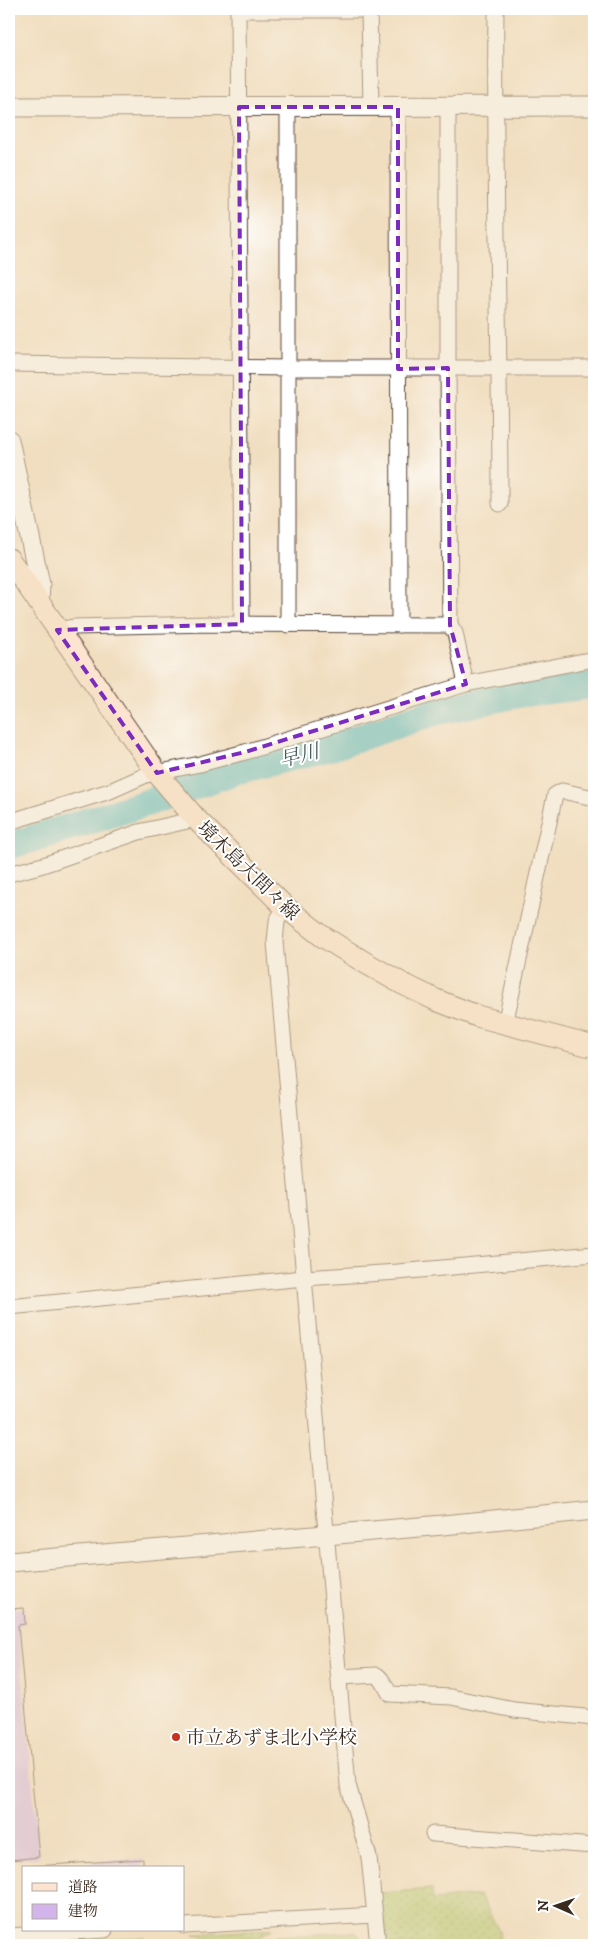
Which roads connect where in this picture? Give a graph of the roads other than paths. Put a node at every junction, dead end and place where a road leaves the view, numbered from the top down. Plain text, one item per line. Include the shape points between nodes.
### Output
1 (238, 9) edge
2 (496, 9) edge
3 (594, 106) edge
4 (9, 107) edge
5 (239, 107) junction
6 (288, 107) junction
7 (371, 107) junction
8 (398, 107) junction
9 (448, 107) junction
10 (495, 107) junction
11 (9, 364) edge
12 (240, 367) junction
13 (288, 368) junction
14 (448, 368) junction
15 (500, 368) junction
16 (594, 368) edge
17 (398, 369) junction
18 (9, 440) edge
19 (500, 504) dead end
20 (9, 558) edge
21 (39, 604) junction
22 (242, 624) junction
23 (288, 625) junction
24 (399, 625) junction
25 (450, 625) junction
26 (57, 630) junction
27 (594, 659) edge
28 (466, 684) junction
29 (160, 776) junction
30 (594, 798) edge
31 (194, 816) junction
32 (9, 822) edge
33 (9, 874) edge
34 (285, 907) junction
35 (505, 1024) junction
36 (594, 1047) edge
37 (594, 1254) edge
38 (304, 1278) junction
39 (9, 1307) edge
40 (594, 1510) edge
41 (327, 1534) junction
42 (9, 1562) edge
43 (340, 1677) junction
44 (594, 1718) edge
45 (433, 1834) dead end
46 (594, 1846) edge
47 (375, 1915) junction
48 (185, 1926) edge
49 (73, 1932) edge
50 (9, 1936) edge
51 (378, 1945) edge

1 - 5 street
1 - 7 street via 369,10
2 - 10 street
3 - 10 street
4 - 5 street
5 - 6 street
5 - 12 street
6 - 7 street
6 - 13 street
7 - 8 street
8 - 9 street
8 - 17 street
9 - 10 street
9 - 14 street
10 - 15 street
11 - 12 street
12 - 13 street
12 - 22 street
13 - 17 street
13 - 23 street
14 - 15 street
14 - 17 street
14 - 25 street
15 - 16 street
15 - 19 street
17 - 24 street
18 - 21 street via 40,584
20 - 21 main road, 境木島大間々線
21 - 26 main road, 境木島大間々線
22 - 23 street
22 - 26 street
23 - 24 street
24 - 25 street
25 - 28 street
26 - 29 main road, 境木島大間々線
27 - 28 street
28 - 29 street
29 - 31 main road, 境木島大間々線
29 - 32 street via 146,775 110,791
30 - 35 street via 562,791 555,794
31 - 33 street
31 - 34 main road, 境木島大間々線
34 - 35 main road, 境木島大間々線 via 322,936 402,983 444,1003
34 - 38 street via 277,921 275,942
35 - 36 main road, 境木島大間々線
37 - 38 street
38 - 39 street
38 - 41 street
40 - 41 street
41 - 42 street
41 - 43 street
43 - 44 street via 377,1675 390,1694 451,1697 514,1710
43 - 47 street via 348,1785 369,1857
45 - 46 street
47 - 48 street
47 - 51 street
49 - 50 street

